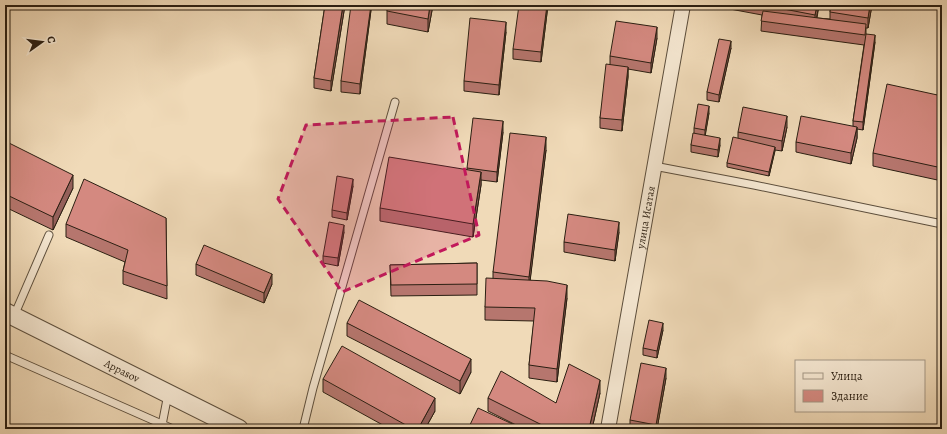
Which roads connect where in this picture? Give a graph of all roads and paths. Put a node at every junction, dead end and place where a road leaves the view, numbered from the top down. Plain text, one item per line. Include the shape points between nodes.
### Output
1 (683, 5) edge
2 (395, 102) dead end
3 (654, 166) junction
4 (942, 224) edge
5 (49, 235) dead end
6 (10, 314) edge
7 (5, 355) edge
8 (168, 394) junction
9 (162, 424) junction
10 (173, 429) edge
11 (239, 429) edge
12 (303, 429) edge
13 (608, 429) edge

1 - 3 street, улица Исатая
2 - 12 lane
3 - 4 lane
3 - 13 street, улица Исатая
5 - 6 lane
6 - 8 street, Appasov
7 - 9 lane
8 - 9 lane
8 - 11 street, Appasov
9 - 10 lane

